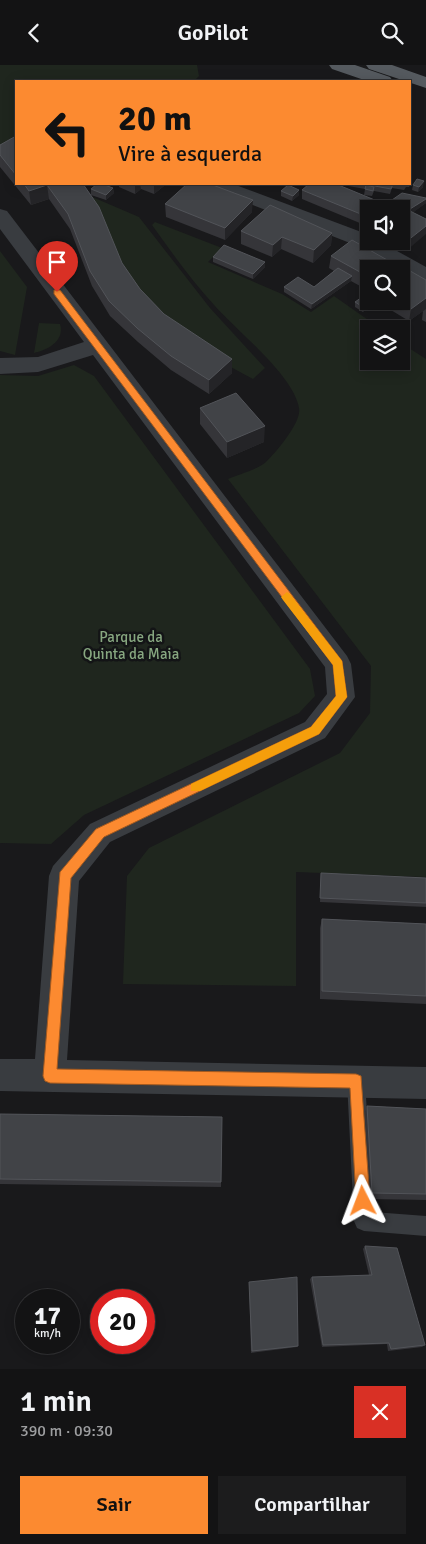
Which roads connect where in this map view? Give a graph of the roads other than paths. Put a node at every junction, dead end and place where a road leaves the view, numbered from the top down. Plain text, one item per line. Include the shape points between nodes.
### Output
1 (338, 65) edge
2 (375, 65) edge
3 (381, 80) edge
4 (426, 83) edge
5 (411, 91) edge
6 (426, 97) edge
7 (219, 185) edge
8 (0, 215) edge
9 (426, 276) edge
10 (98, 345) junction
11 (0, 367) edge
12 (0, 1075) edge
13 (50, 1076) junction
14 (356, 1081) junction
15 (426, 1083) edge
16 (426, 1226) edge

1 - 3 main road
2 - 4 main road
5 - 6 main road
7 - 9 street via 357,238
8 - 10 street
10 - 11 street via 51,363
10 - 13 street via 338,664 341,697 315,730 100,833 64,876
12 - 13 street
13 - 14 street
14 - 15 street
14 - 16 lane via 364,1221

